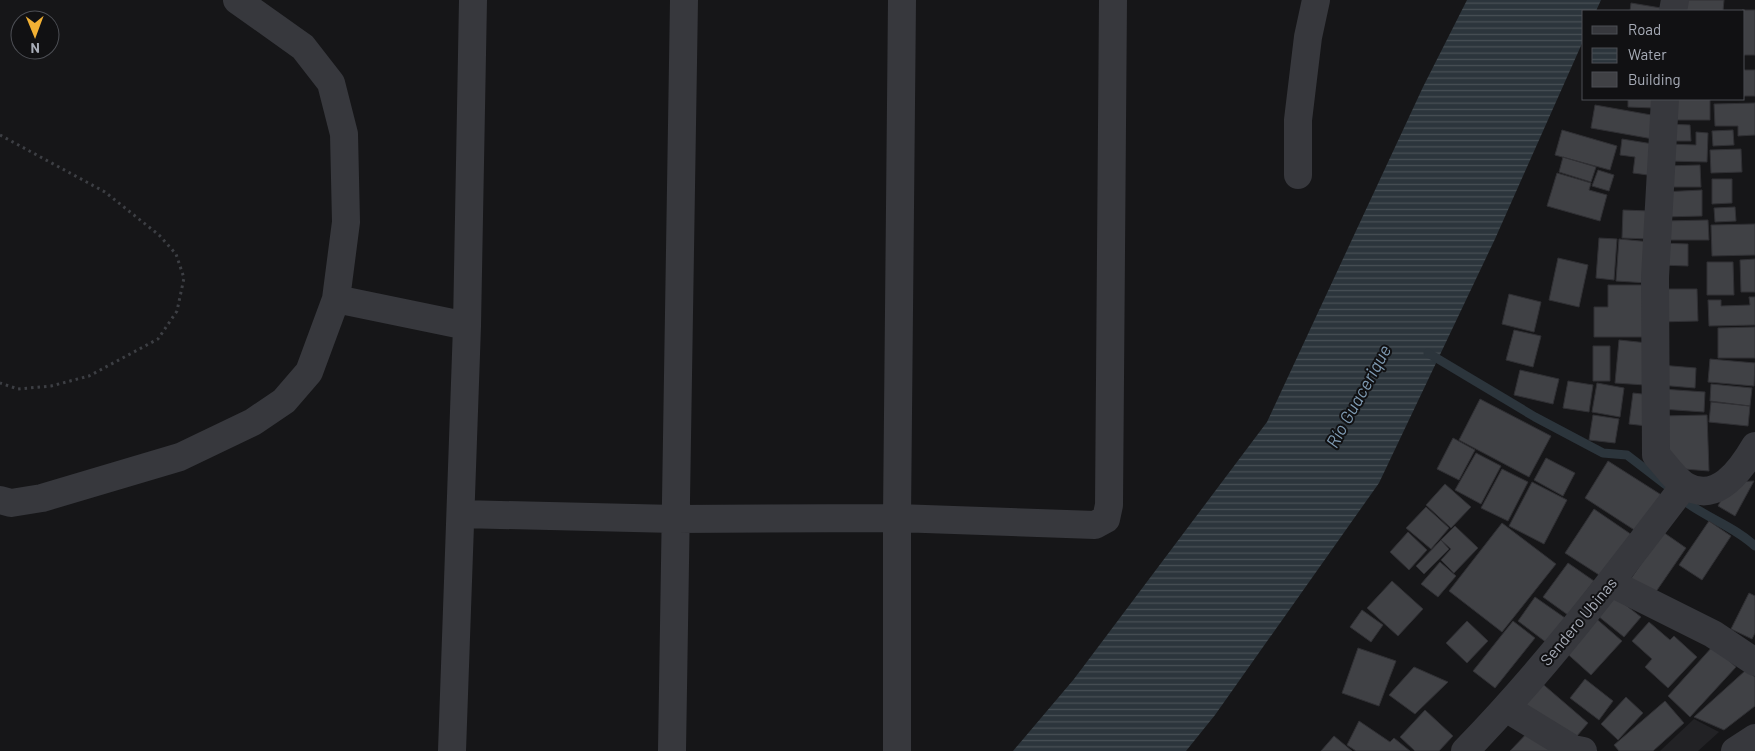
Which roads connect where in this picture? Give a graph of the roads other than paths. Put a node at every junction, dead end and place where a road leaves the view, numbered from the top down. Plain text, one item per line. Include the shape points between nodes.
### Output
1 (237, 0) edge
2 (472, 0) edge
3 (684, 0) edge
4 (902, 0) edge
5 (1113, 0) edge
6 (1316, 0) edge
7 (1666, 100) edge
8 (1298, 175) dead end
9 (336, 300) junction
10 (467, 326) junction
11 (1755, 446) edge
12 (1684, 486) junction
13 (0, 500) edge
14 (461, 514) junction
15 (897, 518) junction
16 (675, 519) junction
17 (1611, 583) junction
18 (1755, 662) edge
19 (1506, 708) junction
20 (1755, 738) edge
21 (452, 751) edge
22 (672, 751) edge
23 (897, 751) edge
24 (1465, 751) edge
25 (1582, 751) edge
26 (1735, 751) edge

1 - 9 street via 303,47 331,84 344,134 346,222
2 - 10 street
3 - 16 street
4 - 15 street
5 - 15 street via 1106,519 1095,525
6 - 8 street via 1298,120
7 - 12 street via 1655,277 1656,455
9 - 10 street
9 - 13 street via 309,372 284,401 253,422 180,457 42,498 11,503
10 - 14 street
11 - 12 street via 1743,467 1725,484 1711,491
12 - 17 street, Sendero Ubinas
14 - 16 street
14 - 21 street
15 - 16 street
15 - 23 street
16 - 22 street
17 - 18 street via 1713,634
17 - 19 street, Sendero Ubinas
19 - 24 street, Sendero Ubinas
19 - 25 street via 1573,749
20 - 26 street

